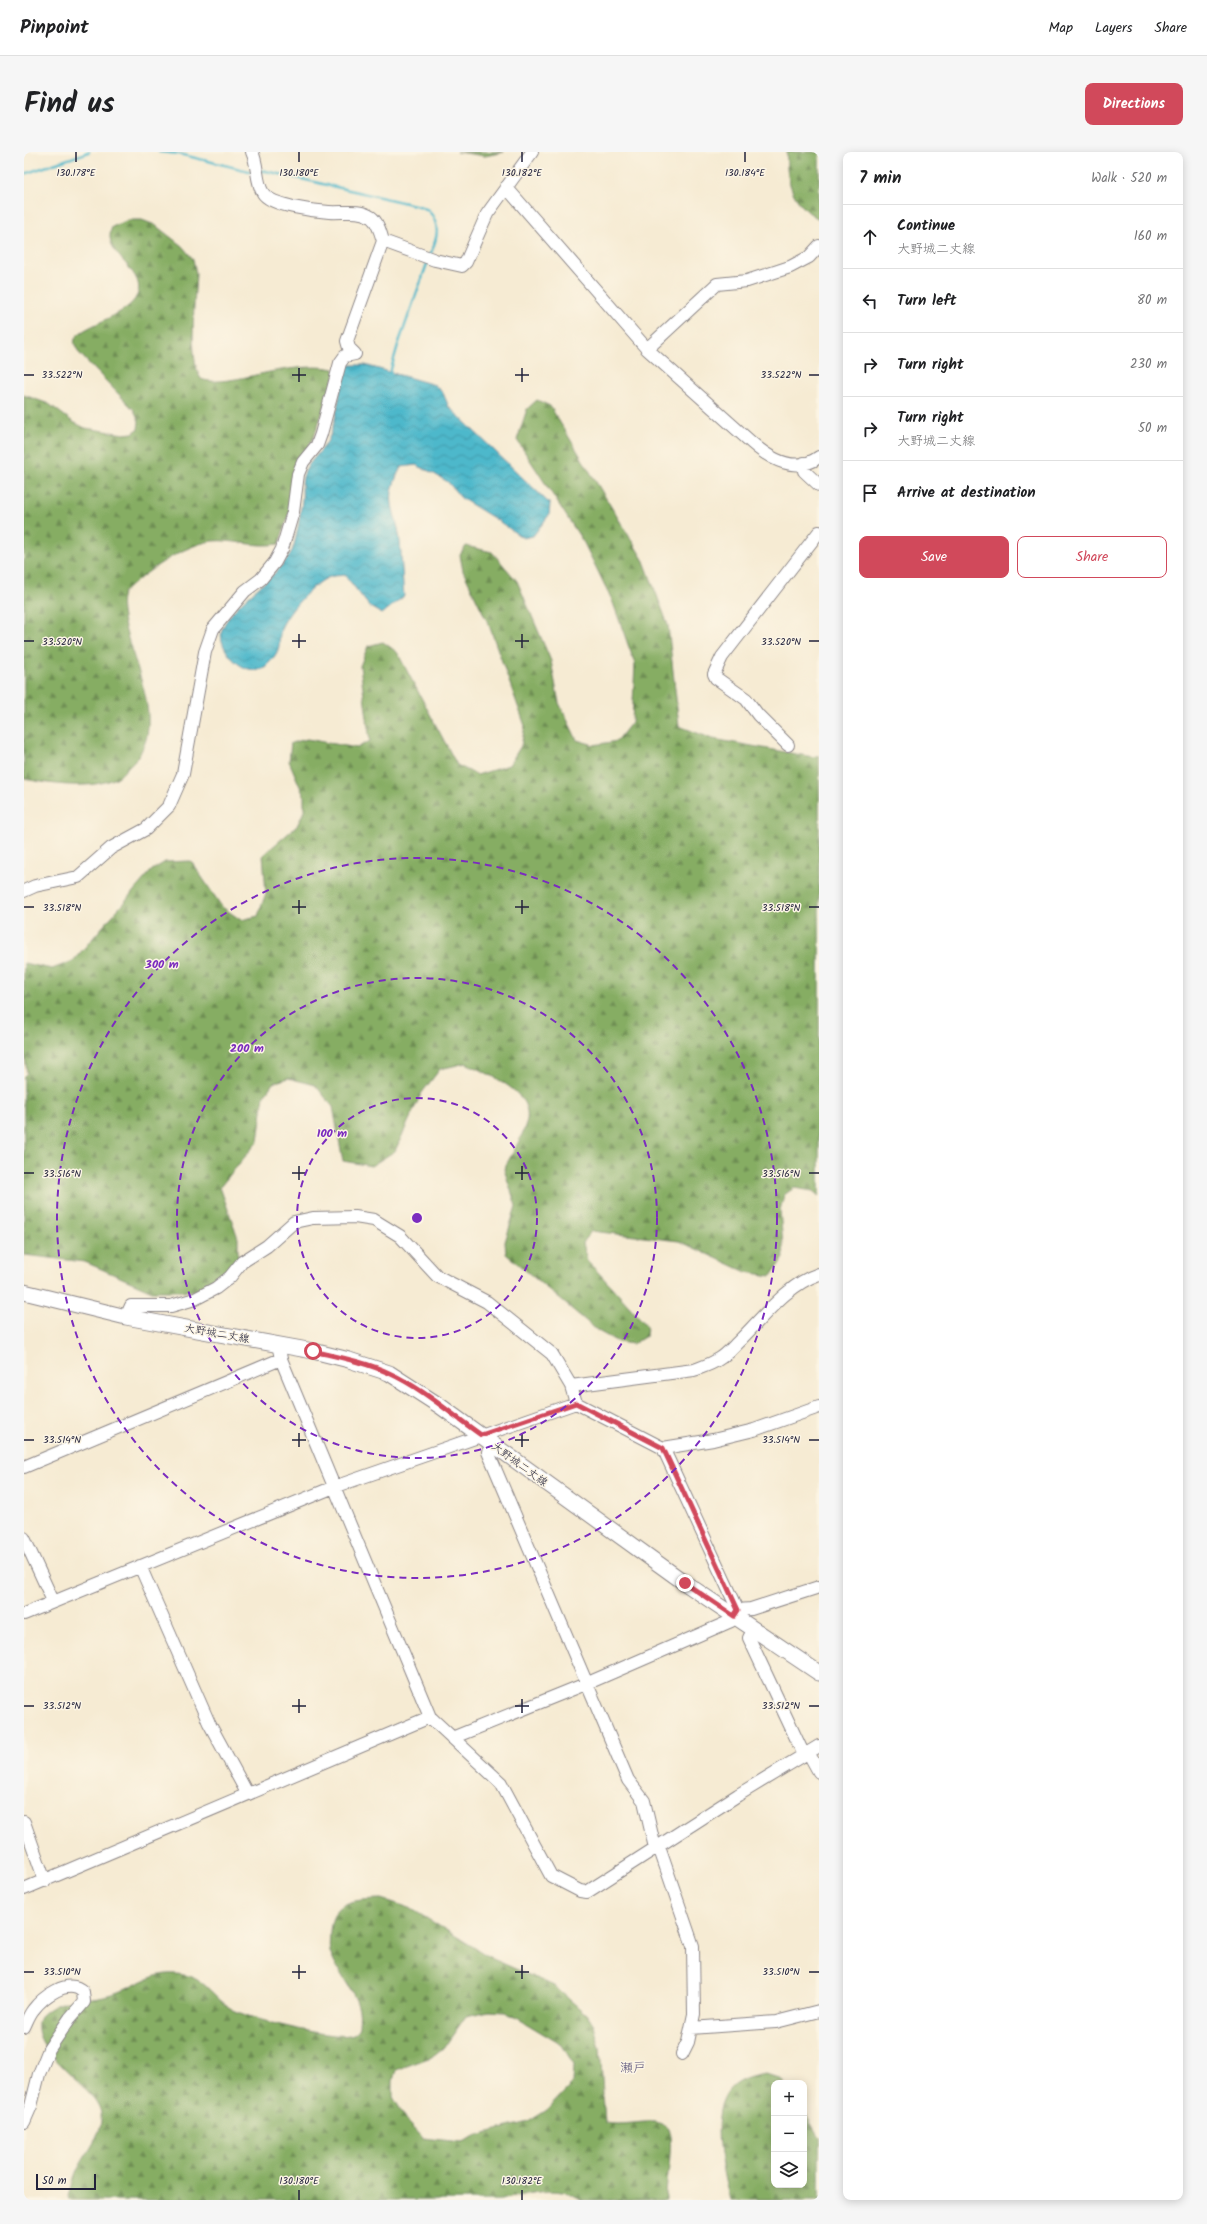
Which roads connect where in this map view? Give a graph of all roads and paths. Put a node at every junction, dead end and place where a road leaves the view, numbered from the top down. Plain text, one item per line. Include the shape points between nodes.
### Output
1 (252, 152) edge
2 (532, 152) edge
3 (506, 187) junction
4 (383, 241) junction
5 (819, 246) edge
6 (648, 349) junction
7 (819, 457) edge
8 (804, 463) junction
9 (819, 485) edge
10 (819, 532) edge
11 (788, 745) dead end
12 (24, 891) edge
13 (819, 1274) edge
14 (24, 1292) edge
15 (126, 1317) junction
16 (278, 1344) junction
17 (281, 1359) junction
18 (571, 1386) junction
19 (576, 1403) junction
20 (819, 1407) edge
21 (481, 1435) junction
22 (494, 1445) junction
23 (663, 1448) junction
24 (24, 1467) edge
25 (334, 1488) junction
26 (24, 1538) edge
27 (140, 1566) junction
28 (819, 1587) edge
29 (53, 1601) junction
30 (736, 1613) junction
31 (24, 1614) edge
32 (754, 1629) junction
33 (819, 1673) edge
34 (588, 1683) junction
35 (430, 1717) junction
36 (452, 1738) junction
37 (819, 1746) edge
38 (806, 1754) junction
39 (819, 1772) edge
40 (247, 1793) junction
41 (24, 1822) edge
42 (657, 1848) junction
43 (46, 1881) junction
44 (24, 1889) edge
45 (819, 2011) edge
46 (24, 2027) edge
47 (691, 2028) junction
48 (682, 2054) dead end
49 (24, 2122) edge

1 - 4 street via 263,193 270,199 288,206 328,212 359,212 372,218
2 - 3 street
3 - 4 street via 487,214 462,266 435,260
3 - 6 street
4 - 12 street via 347,341 355,354 345,356 340,363 321,434 298,474 293,512 282,549 261,579 245,590 213,629 206,652 183,774 170,806 146,829 111,848 78,876
5 - 6 street via 809,257 790,267 747,281 717,284
6 - 8 street via 766,456 783,463
7 - 8 street
8 - 9 street via 804,471
10 - 11 street via 722,657 714,674 746,699
13 - 18 street via 807,1278 797,1286 720,1359 706,1366 686,1371
14 - 15 main road, 大野城二丈線
15 - 16 main road, 大野城二丈線
15 - 18 street via 131,1306 171,1306 194,1299 216,1288 230,1277 242,1262 267,1246 294,1222 313,1218 374,1220 400,1236 436,1276 488,1302 552,1354
16 - 17 street
16 - 21 main road, 大野城二丈線 via 349,1360 389,1373
17 - 24 street
17 - 25 street
18 - 19 street
19 - 21 street
19 - 23 street
20 - 23 street via 754,1430
21 - 22 main road, 大野城二丈線
21 - 25 street
22 - 30 main road, 大野城二丈線 via 641,1552
22 - 34 street via 488,1452
23 - 30 street
25 - 27 street
25 - 35 street
26 - 29 street
27 - 29 street
27 - 40 street via 209,1723
28 - 30 street
29 - 31 street
30 - 32 main road, 大野城二丈線
30 - 34 street via 730,1621
32 - 33 main road, 大野城二丈線
32 - 38 street via 749,1638
34 - 36 street
34 - 42 street via 628,1780 644,1801
35 - 36 street
35 - 40 street
36 - 42 street via 500,1783 552,1876 580,1891 587,1892
37 - 38 street
38 - 39 street
38 - 42 street via 732,1798
40 - 43 street
41 - 43 street
42 - 47 street via 693,1946 694,2014
43 - 44 street
45 - 47 street via 776,2022
46 - 49 street via 32,2010 49,1994 68,1988 76,1988 83,1992 84,2002 70,2018 47,2054
47 - 48 street

